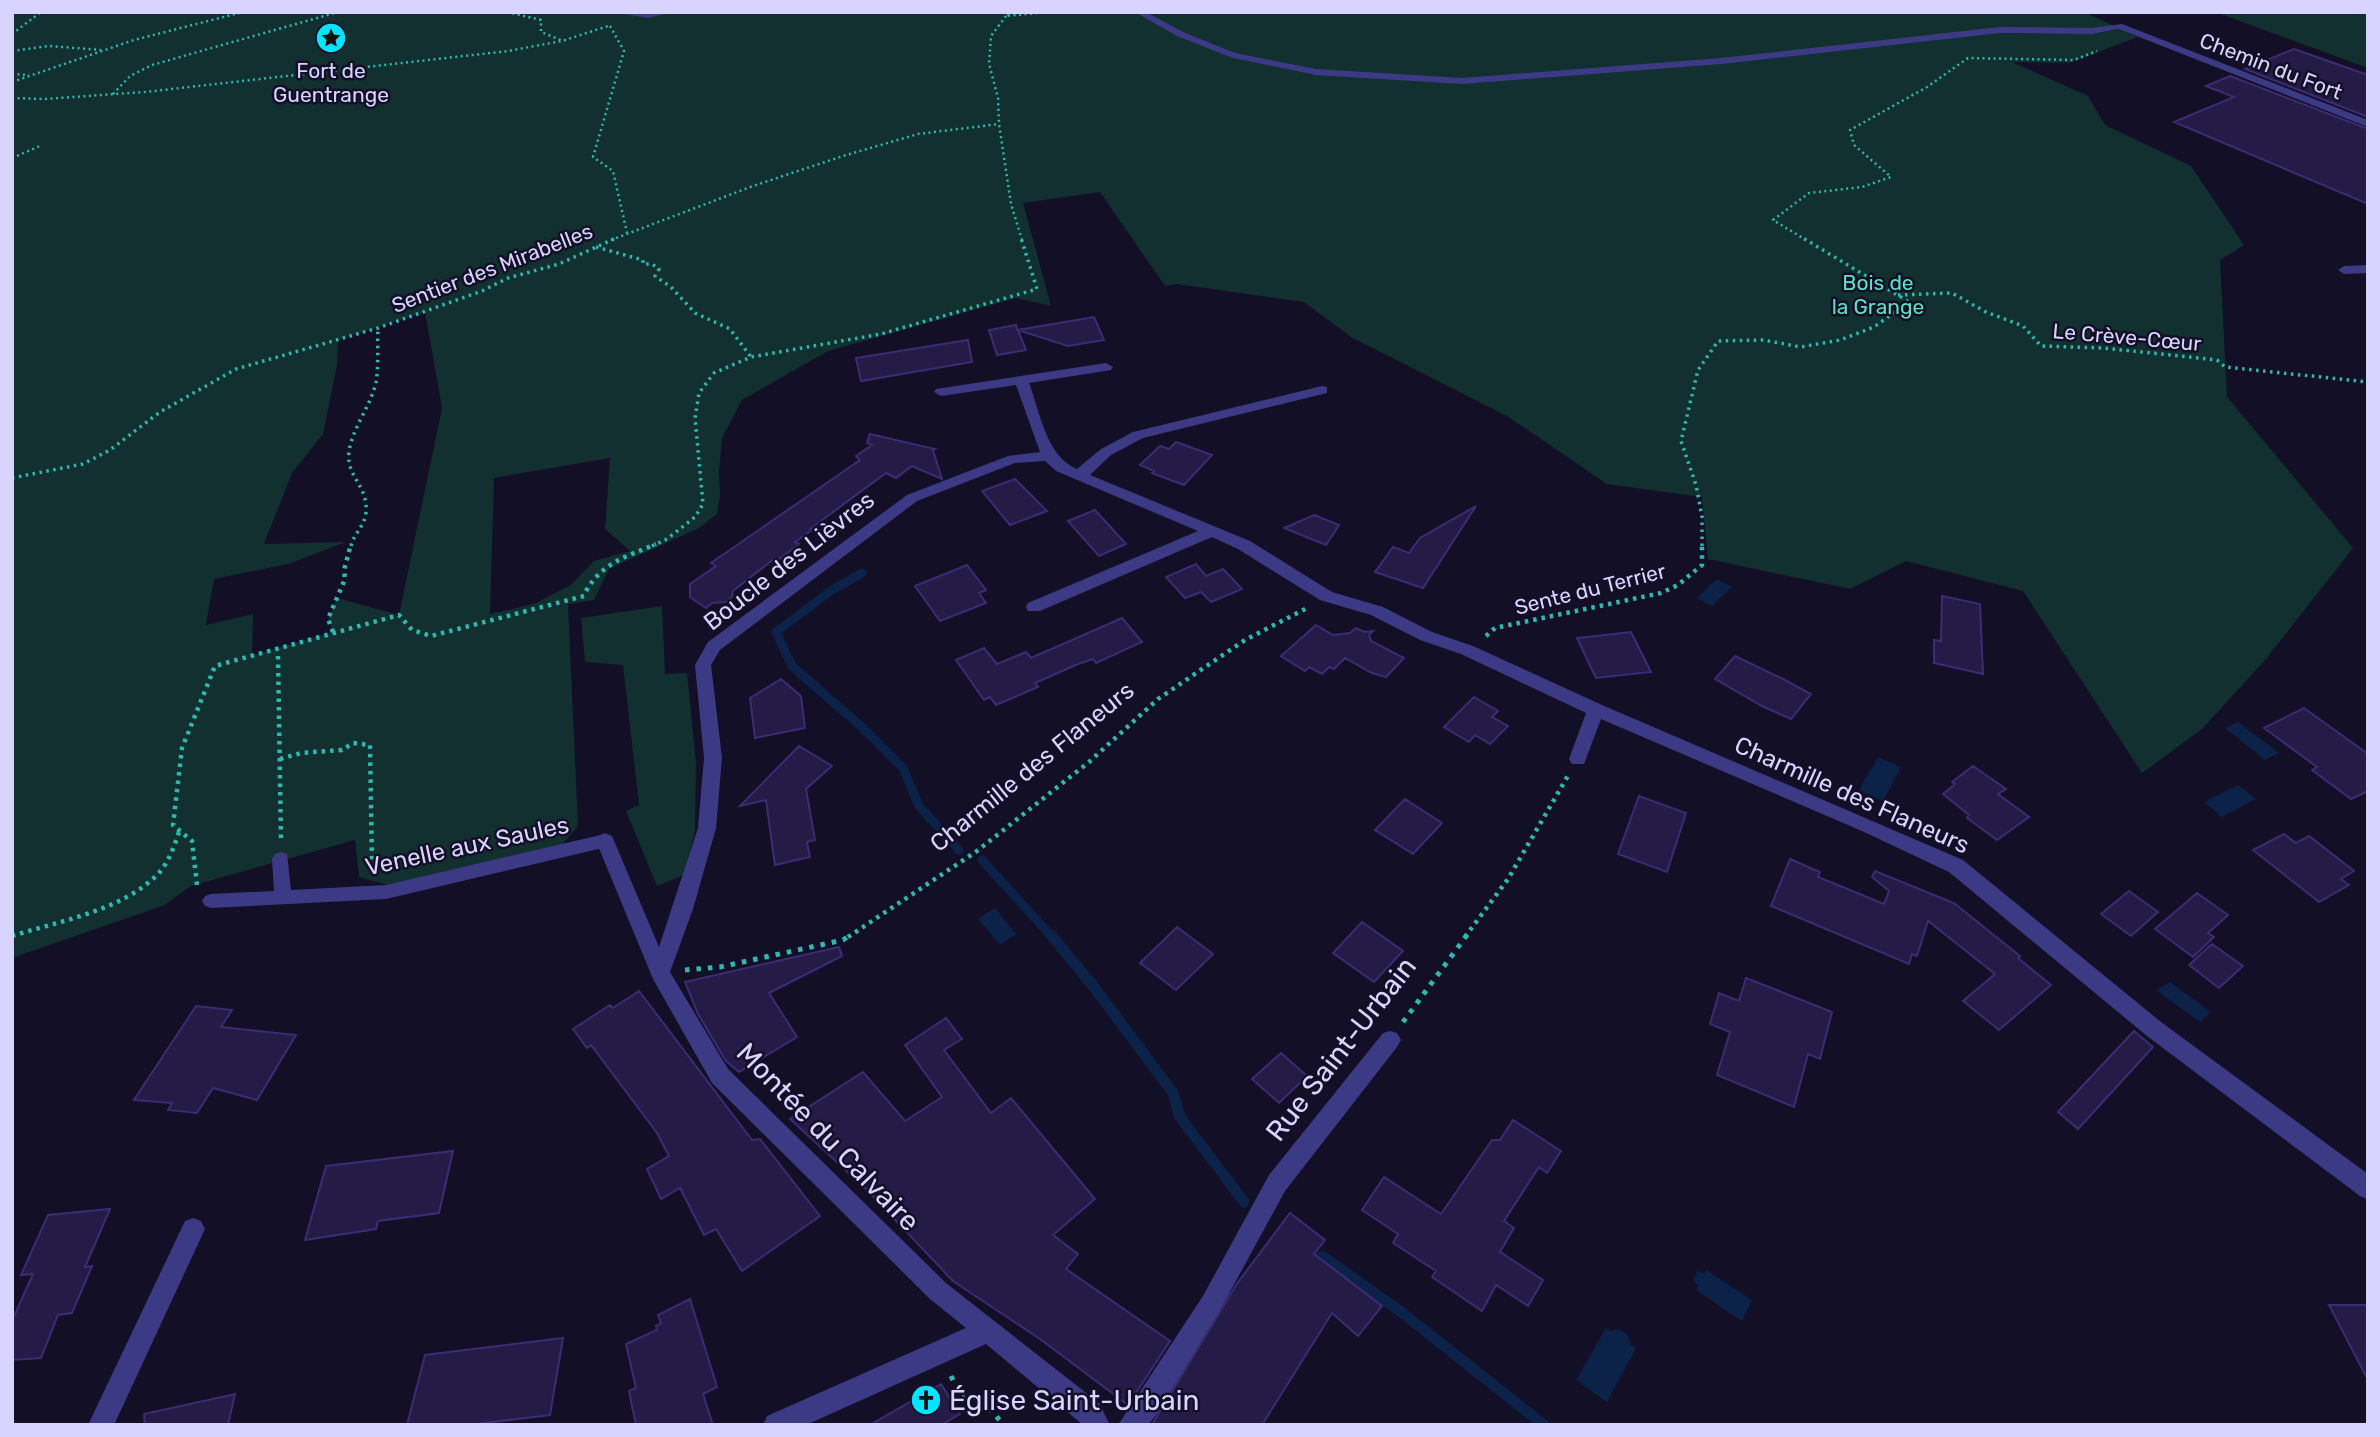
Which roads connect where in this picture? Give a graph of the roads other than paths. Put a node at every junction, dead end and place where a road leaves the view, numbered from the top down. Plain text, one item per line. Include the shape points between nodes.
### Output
1 (618, 12) edge
2 (668, 12) edge
3 (1139, 12) edge
4 (2122, 27) joint
5 (2368, 124) edge
6 (2368, 269) edge
7 (2344, 270) dead end
8 (1106, 367) dead end
9 (1021, 380) junction
10 (1322, 390) dead end
11 (941, 392) dead end
12 (1049, 456) junction
13 (1079, 476) junction
14 (1213, 531) junction
15 (1034, 607) dead end
16 (1596, 710) junction
17 (1578, 759) road end
18 (605, 841) joint
19 (281, 859) road end
20 (284, 898) junction
21 (211, 901) road end
22 (660, 973) junction
23 (1390, 1040) road end
24 (2368, 1188) edge
25 (193, 1229) dead end
26 (988, 1331) junction
27 (1093, 1418) edge
28 (101, 1425) edge
29 (776, 1425) edge
30 (1131, 1425) edge

1 - 2 lane
3 - 4 lane via 1233,55 1316,72 1462,81 1721,61 2000,30
4 - 5 street, Chemin du Fort
6 - 7 street
8 - 9 street
9 - 11 street
9 - 12 street
10 - 13 street via 1138,435 1106,452
12 - 13 street
12 - 22 street, Boucle des Lièvres via 1013,459 912,498 714,646 703,665 713,758 707,828
13 - 14 street
14 - 15 street
14 - 16 street, Charmille des Flaneurs via 1326,596 1377,611
16 - 17 street
16 - 24 street, Charmille des Flaneurs via 1956,866 2154,1029
18 - 20 lane, Venelle aux Saules via 386,892
18 - 22 street, Montée du Calvaire
19 - 20 lane
20 - 21 lane, Venelle aux Saules
22 - 26 street, Montée du Calvaire via 720,1076 938,1291
23 - 30 street, Rue Saint-Urbain via 1277,1183 1211,1304
25 - 28 street
26 - 27 street, Montée du Calvaire
26 - 29 street

